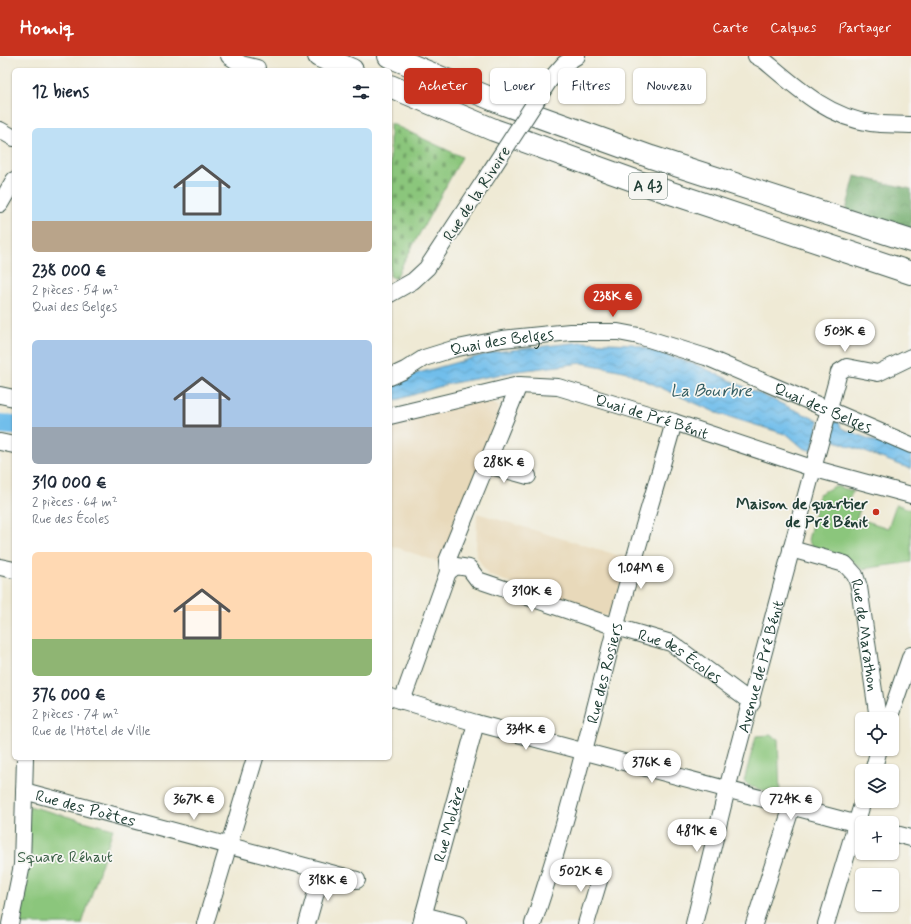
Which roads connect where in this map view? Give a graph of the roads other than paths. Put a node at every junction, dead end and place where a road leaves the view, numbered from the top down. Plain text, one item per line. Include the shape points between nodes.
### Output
1 (229, 56) edge
2 (319, 56) edge
3 (390, 56) edge
4 (756, 56) edge
5 (565, 59) edge
6 (257, 68) edge
7 (347, 68) edge
8 (392, 87) edge
9 (911, 125) edge
10 (0, 130) edge
11 (12, 137) edge
12 (12, 183) edge
13 (0, 204) edge
14 (911, 241) edge
15 (911, 273) edge
16 (392, 293) edge
17 (911, 357) edge
18 (392, 376) edge
19 (519, 385) junction
20 (0, 395) edge
21 (12, 398) edge
22 (828, 413) junction
23 (392, 416) edge
24 (674, 422) junction
25 (0, 442) edge
26 (12, 445) edge
27 (911, 445) edge
28 (487, 465) junction
29 (812, 468) junction
30 (528, 476) dead end
31 (911, 495) edge
32 (791, 549) junction
33 (0, 566) edge
34 (12, 569) edge
35 (448, 572) junction
36 (616, 627) junction
37 (911, 655) edge
38 (396, 699) edge
39 (752, 703) junction
40 (877, 712) edge
41 (891, 712) edge
42 (476, 723) junction
43 (584, 752) junction
44 (25, 760) edge
45 (253, 760) edge
46 (727, 789) junction
47 (24, 791) junction
48 (792, 806) junction
49 (855, 823) edge
50 (899, 835) edge
51 (855, 836) edge
52 (911, 838) edge
53 (228, 845) junction
54 (322, 871) junction
55 (602, 871) dead end
56 (357, 880) dead end
57 (422, 920) edge
58 (10, 924) edge
59 (205, 924) edge
60 (307, 924) edge
61 (458, 924) edge
62 (533, 924) edge
63 (586, 924) edge
64 (694, 924) edge
65 (754, 924) edge
66 (826, 924) edge

1 - 6 street via 241,64
2 - 7 highway
3 - 14 highway, A 43 via 504,104 651,157
4 - 9 street via 816,102 841,114 870,123
5 - 16 street, Rue de la Rivoire, bridge via 427,268 413,281
8 - 15 highway, A 43 via 494,130 644,184
10 - 11 street
12 - 13 street
17 - 22 street, Avenue de Pré Bénit via 878,373 847,367 839,372
18 - 22 street, Quai des Belges via 424,358 502,339 570,332 618,332 706,357
19 - 23 street, Quai de Pré Bénit
19 - 24 street, Quai de Pré Bénit via 558,387
19 - 28 street
20 - 21 street
22 - 27 street, Quai des Belges
22 - 29 street, Avenue de Pré Bénit
24 - 29 street, Quai de Pré Bénit
24 - 36 street, Rue des Rosiers
25 - 26 street
28 - 30 street
28 - 35 street via 447,561
29 - 31 street, Quai de Pré Bénit
29 - 32 street, Avenue de Pré Bénit
32 - 39 street, Avenue de Pré Bénit
32 - 40 street, Rue de Marathon via 845,564 855,575 859,587
33 - 34 street
35 - 36 street, Rue des Écoles via 456,566 469,568 478,580
35 - 38 street
36 - 39 street, Rue des Écoles via 671,643
36 - 43 street, Rue des Rosiers
37 - 41 street
38 - 42 street
39 - 46 street, Avenue de Pré Bénit
42 - 43 street
42 - 57 street, Rue Molière
43 - 46 street
43 - 62 street, Rue des Rosiers
44 - 47 street
45 - 53 street
46 - 48 street
46 - 64 street, Avenue de Pré Bénit
47 - 53 street, Rue des Poètes
47 - 58 street via 22,865
48 - 49 street
48 - 65 street
50 - 52 street
51 - 66 street
53 - 54 street, Rue des Poètes
53 - 59 street
54 - 56 street, Rue des Poètes
54 - 60 street
55 - 63 street
57 - 61 street

